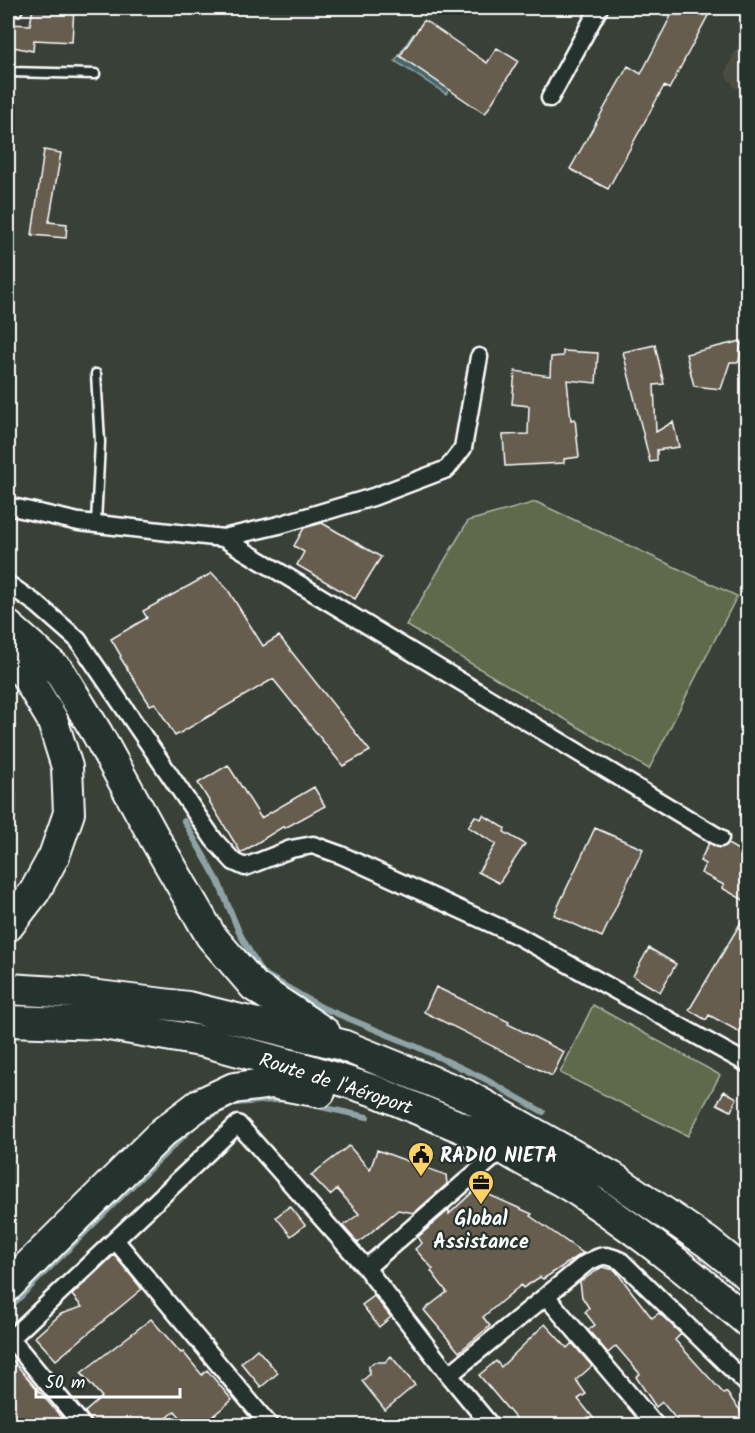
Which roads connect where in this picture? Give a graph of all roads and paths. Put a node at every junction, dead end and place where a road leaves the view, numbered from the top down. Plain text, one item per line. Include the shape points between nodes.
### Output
1 (599, 8) edge
2 (8, 72) edge
3 (95, 74) dead end
4 (550, 98) dead end
5 (479, 357) dead end
6 (96, 374) dead end
7 (8, 506) edge
8 (96, 523) junction
9 (223, 538) junction
10 (8, 584) edge
11 (8, 626) edge
12 (8, 660) edge
13 (720, 837) dead end
14 (8, 926) edge
15 (8, 989) edge
16 (8, 1021) edge
17 (342, 1045) junction
18 (747, 1064) edge
19 (496, 1144) junction
20 (116, 1241) junction
21 (366, 1268) junction
22 (747, 1275) edge
23 (8, 1286) edge
24 (546, 1296) junction
25 (747, 1322) edge
26 (9, 1340) edge
27 (449, 1376) junction
28 (747, 1385) edge
29 (83, 1425) edge
30 (270, 1425) edge
31 (491, 1425) edge
32 (656, 1425) edge

1 - 4 street
2 - 3 lane
5 - 9 street via 463,448 447,469 373,498
6 - 8 lane via 100,442
7 - 8 street
8 - 9 street
9 - 13 street
10 - 18 street via 78,640 214,840 234,862 246,867 291,849 313,845 341,855 518,936
11 - 17 highway via 59,671 211,936 254,986
12 - 14 highway via 25,674 52,719 68,767 69,813 36,891
15 - 17 highway, Route de l'Aéroport via 188,1007
16 - 19 highway, Route de l'Aéroport via 103,1024 206,1042 375,1091
17 - 22 highway, Route de l'Aéroport via 466,1095 612,1177 707,1242
19 - 21 street
19 - 23 highway via 396,1118 322,1092 272,1083 234,1088 200,1104 163,1132
19 - 25 highway, Route de l'Aéroport via 583,1194
20 - 21 street via 238,1124
20 - 26 street
20 - 30 street
21 - 27 street
24 - 27 street
24 - 28 street via 585,1264 599,1256 609,1256 621,1262
24 - 32 street
26 - 29 street
27 - 31 street

